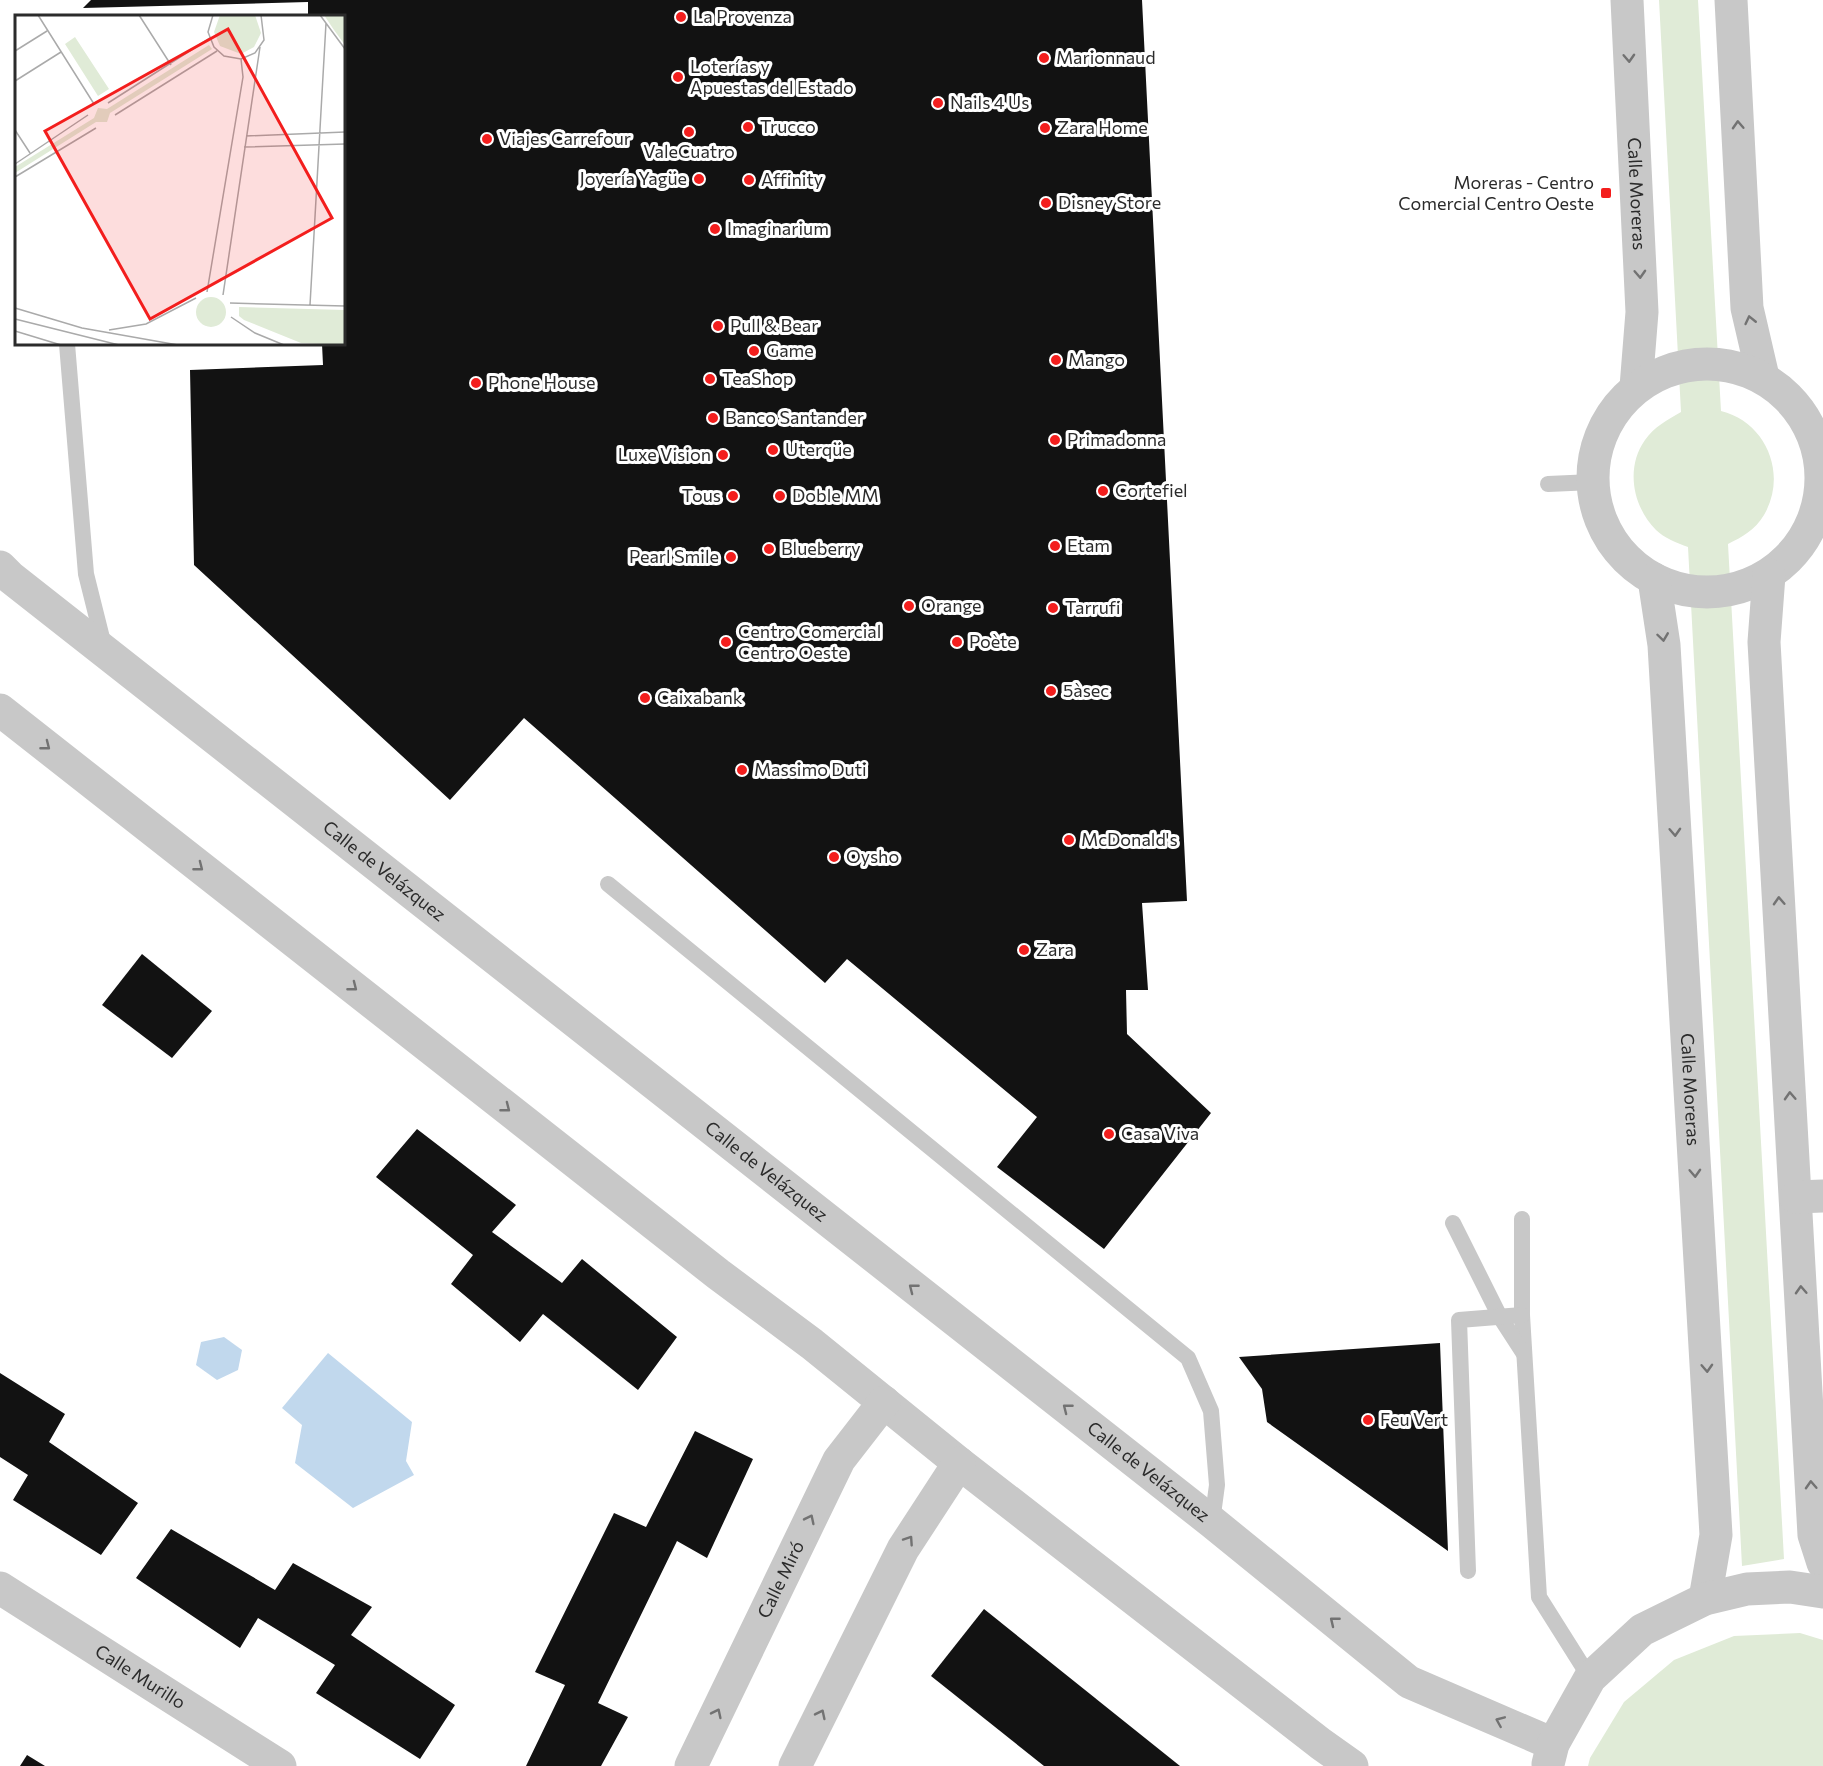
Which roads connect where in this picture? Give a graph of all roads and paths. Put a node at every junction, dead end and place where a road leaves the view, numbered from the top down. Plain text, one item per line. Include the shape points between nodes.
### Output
1 (1627, 0) edge
2 (1731, 0) edge
3 (66, 345) edge
4 (1763, 377) junction
5 (1636, 387) junction
6 (1822, 469) edge
7 (1593, 482) junction
8 (1548, 483) dead end
9 (0, 567) edge
10 (1769, 575) junction
11 (1654, 579) junction
12 (105, 651) junction
13 (0, 710) edge
14 (608, 884) dead end
15 (1809, 1196) edge
16 (1522, 1219) dead end
17 (1453, 1223) dead end
18 (1522, 1315) junction
19 (1500, 1317) junction
20 (1525, 1356) junction
21 (884, 1402) junction
22 (959, 1463) junction
23 (1212, 1522) junction
24 (1823, 1563) edge
25 (1468, 1572) dead end
26 (0, 1588) edge
27 (1823, 1592) edge
28 (1705, 1599) junction
29 (1590, 1678) junction
30 (1551, 1755) edge
31 (280, 1766) edge
32 (691, 1766) edge
33 (795, 1766) edge
34 (1352, 1766) edge

1 -> 5 street, Calle Moreras via 1642,312
4 -> 2 street via 1747,308
3 - 12 lane via 86,574
4 - 5 street via 1720,363 1676,367
4 - 6 street via 1792,400 1808,424
5 - 7 street via 1617,406 1603,429 1595,455
6 - 10 street via 1819,500 1809,529 1792,555
7 - 8 lane
7 - 11 street via 1598,512 1610,539 1629,562
9 - 12 street, Calle de Velázquez
10 - 11 street via 1732,590 1692,591
15 -> 10 street via 1764,642
11 -> 28 street, Calle Moreras via 1664,645 1716,1535
23 -> 12 street, Calle de Velázquez
13 -> 21 street
14 - 23 lane via 1188,1358 1211,1411 1217,1485
24 -> 15 street via 1814,1535
16 - 18 lane
17 - 19 lane
18 - 19 lane
18 - 20 lane
19 - 20 lane
19 - 25 lane via 1459,1320
20 - 29 lane via 1539,1597
21 - 22 street
32 -> 21 street, Calle Miró via 839,1460
33 -> 22 street via 903,1549
22 - 34 street
30 -> 23 street, Calle de Velázquez via 1410,1682
26 - 31 street, Calle Murillo
27 - 28 street via 1790,1587 1747,1589
28 - 29 street via 1642,1630
29 - 30 street

